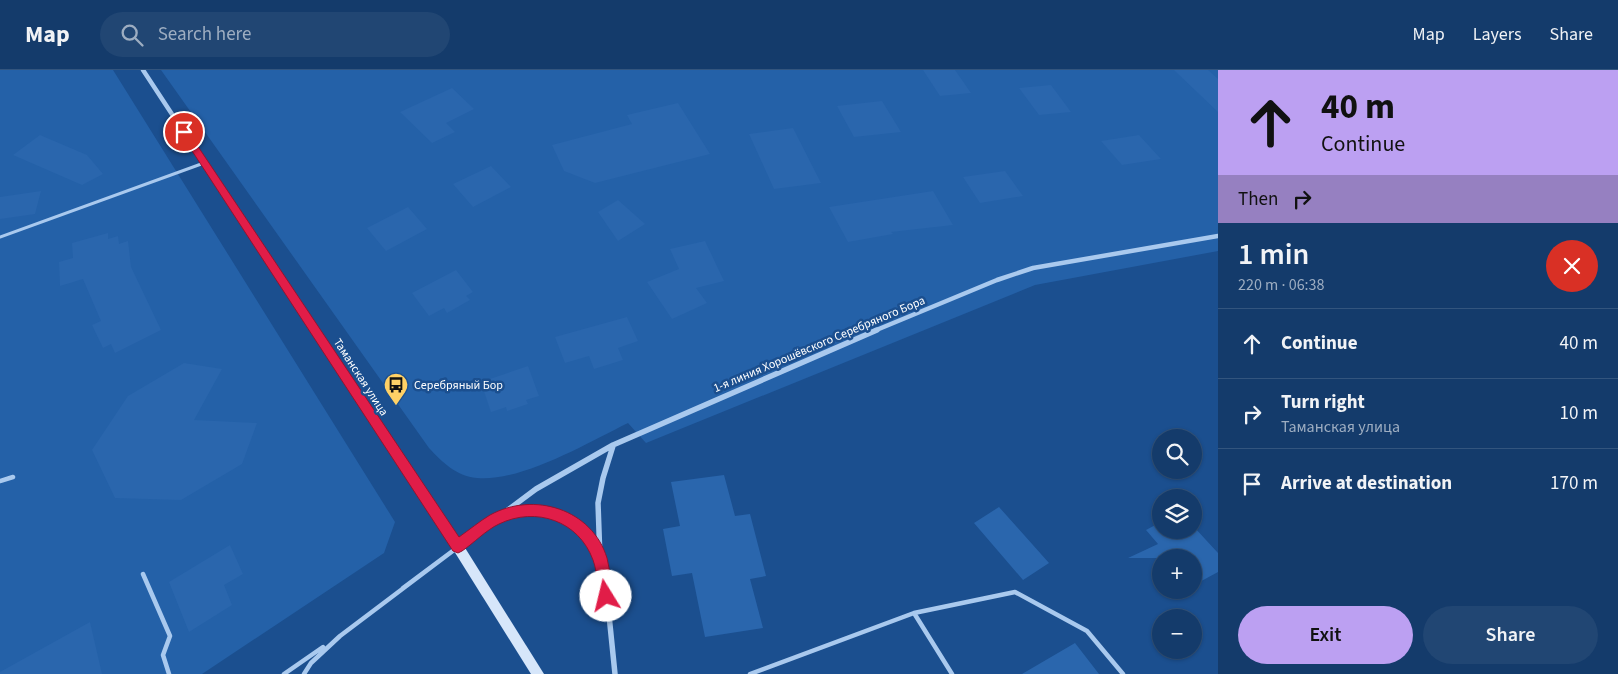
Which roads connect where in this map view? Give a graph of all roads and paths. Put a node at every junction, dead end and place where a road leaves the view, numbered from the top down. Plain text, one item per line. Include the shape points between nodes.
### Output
1 (143, 70) edge
2 (204, 163) junction
3 (1218, 236) edge
4 (0, 237) edge
5 (613, 445) junction
6 (12, 476) dead end
7 (0, 481) edge
8 (495, 519) junction
9 (458, 547) junction
10 (600, 559) junction
11 (143, 574) dead end
12 (403, 588) dead end
13 (914, 613) junction
14 (340, 636) junction
15 (169, 674) edge
16 (284, 674) edge
17 (304, 674) edge
18 (538, 674) edge
19 (615, 674) edge
20 (750, 674) edge
21 (952, 674) edge
22 (1123, 674) edge

1 - 2 street, Таманская улица
2 - 4 lane
2 - 9 street, Таманская улица
3 - 5 street, 1-я линия Хорошёвского Серебряного Бора via 1033,268 996,280
5 - 8 street, 1-я линия Хорошёвского Серебряного Бора via 536,489
5 - 10 street via 598,503
6 - 7 lane
8 - 9 street, 1-я линия Хорошёвского Серебряного Бора
8 - 10 street via 520,511 544,510 566,517 586,532
9 - 12 lane
9 - 14 lane
9 - 18 street, Таманская улица
10 - 19 street
11 - 15 lane via 170,636 163,655
13 - 20 lane
13 - 21 lane
13 - 22 lane via 1015,592 1088,630
14 - 16 lane
14 - 17 lane

